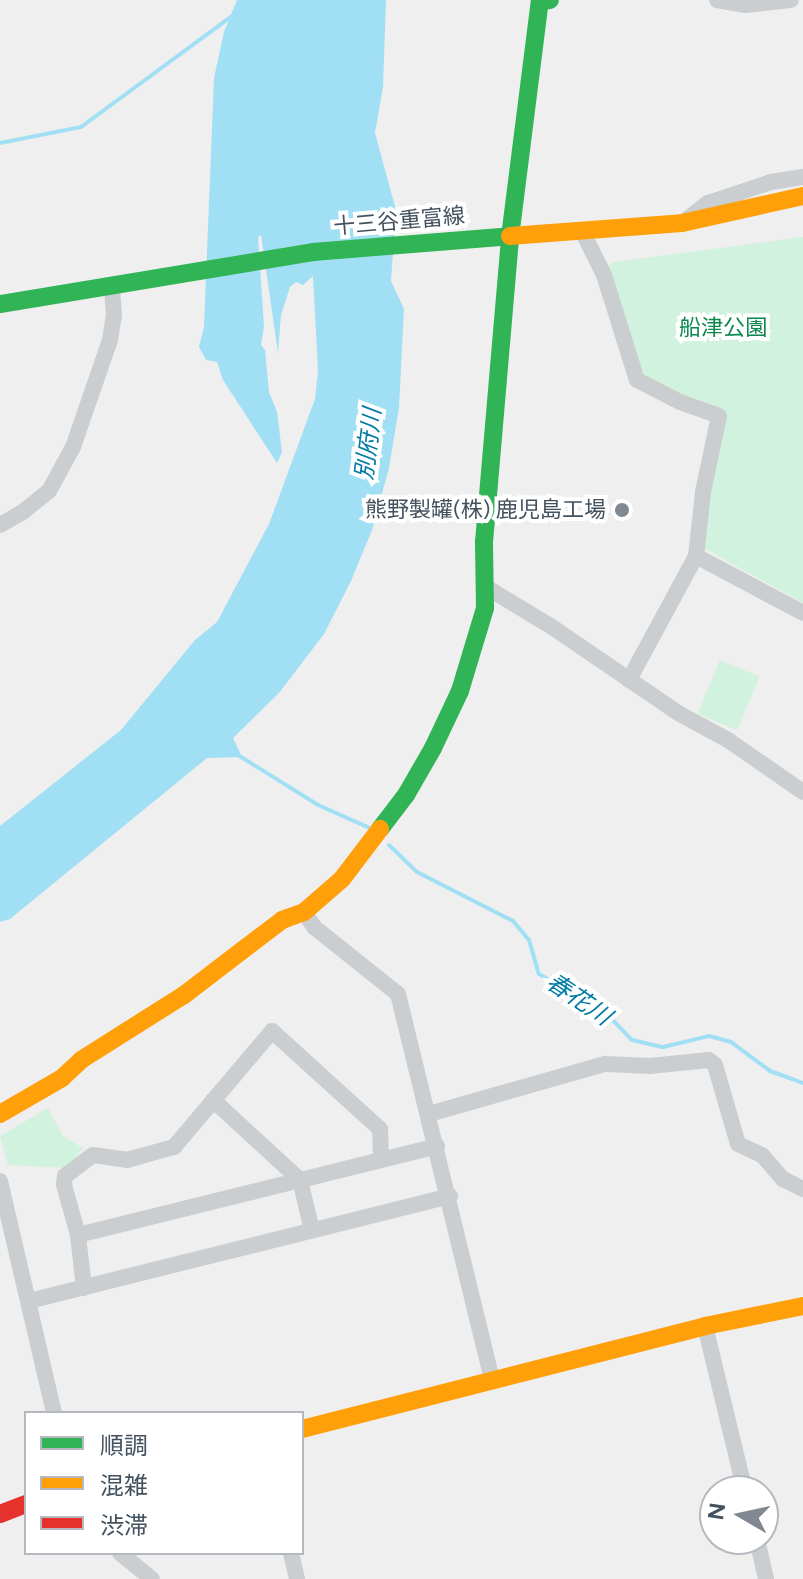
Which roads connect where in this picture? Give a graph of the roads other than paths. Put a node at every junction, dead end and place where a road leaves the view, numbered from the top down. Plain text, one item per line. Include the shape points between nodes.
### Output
1 (550, 0) edge
2 (717, 0) edge
3 (791, 0) edge
4 (803, 177) edge
5 (803, 196) edge
6 (682, 223) junction
7 (582, 231) junction
8 (510, 237) junction
9 (112, 286) junction
10 (0, 304) edge
11 (0, 525) edge
12 (696, 556) junction
13 (486, 587) junction
14 (803, 613) edge
15 (629, 680) junction
16 (803, 792) edge
17 (304, 912) junction
18 (213, 1100) junction
19 (0, 1114) edge
20 (429, 1114) junction
21 (437, 1146) junction
22 (381, 1160) junction
23 (300, 1180) junction
24 (0, 1181) edge
25 (803, 1189) edge
26 (450, 1196) junction
27 (312, 1230) junction
28 (78, 1235) junction
29 (84, 1288) junction
30 (29, 1301) junction
31 (803, 1306) edge
32 (705, 1326) junction
33 (492, 1379) junction
34 (54, 1411) edge
35 (304, 1428) edge
36 (741, 1475) edge
37 (24, 1505) edge
38 (0, 1514) edge
39 (122, 1555) edge
40 (291, 1555) edge
41 (761, 1555) edge
42 (152, 1579) edge
43 (297, 1579) edge
44 (766, 1579) edge

1 - 8 street via 540,1
2 - 3 street via 746,5
4 - 6 street via 708,203
5 - 6 street, 十三谷重富線
6 - 7 street, 十三谷重富線
7 - 8 street, 十三谷重富線
7 - 12 street via 604,275 637,380 719,416
8 - 9 street, 十三谷重富線 via 313,252
8 - 13 street via 484,542
9 - 10 street, 十三谷重富線
9 - 11 street via 110,340 73,447 49,491
12 - 14 street
12 - 15 street
13 - 15 street
13 - 17 street via 475,651 433,748 406,795 342,879
15 - 16 street
17 - 19 street via 282,920 184,995
17 - 20 street via 314,927 398,994
18 - 22 street via 272,1031 380,1129
18 - 23 street
18 - 28 street via 174,1147 127,1160 93,1155 65,1176
20 - 21 street
20 - 25 street via 605,1064 709,1060 715,1065 738,1144 762,1155 783,1179
21 - 22 street
21 - 26 street
22 - 23 street
23 - 27 street
23 - 28 street
24 - 30 street
26 - 27 street
26 - 33 street
27 - 29 street
28 - 29 street
29 - 30 street
30 - 34 street
31 - 32 street
32 - 33 street
32 - 36 street
33 - 35 street
37 - 38 street
39 - 42 street
40 - 43 street
41 - 44 street

